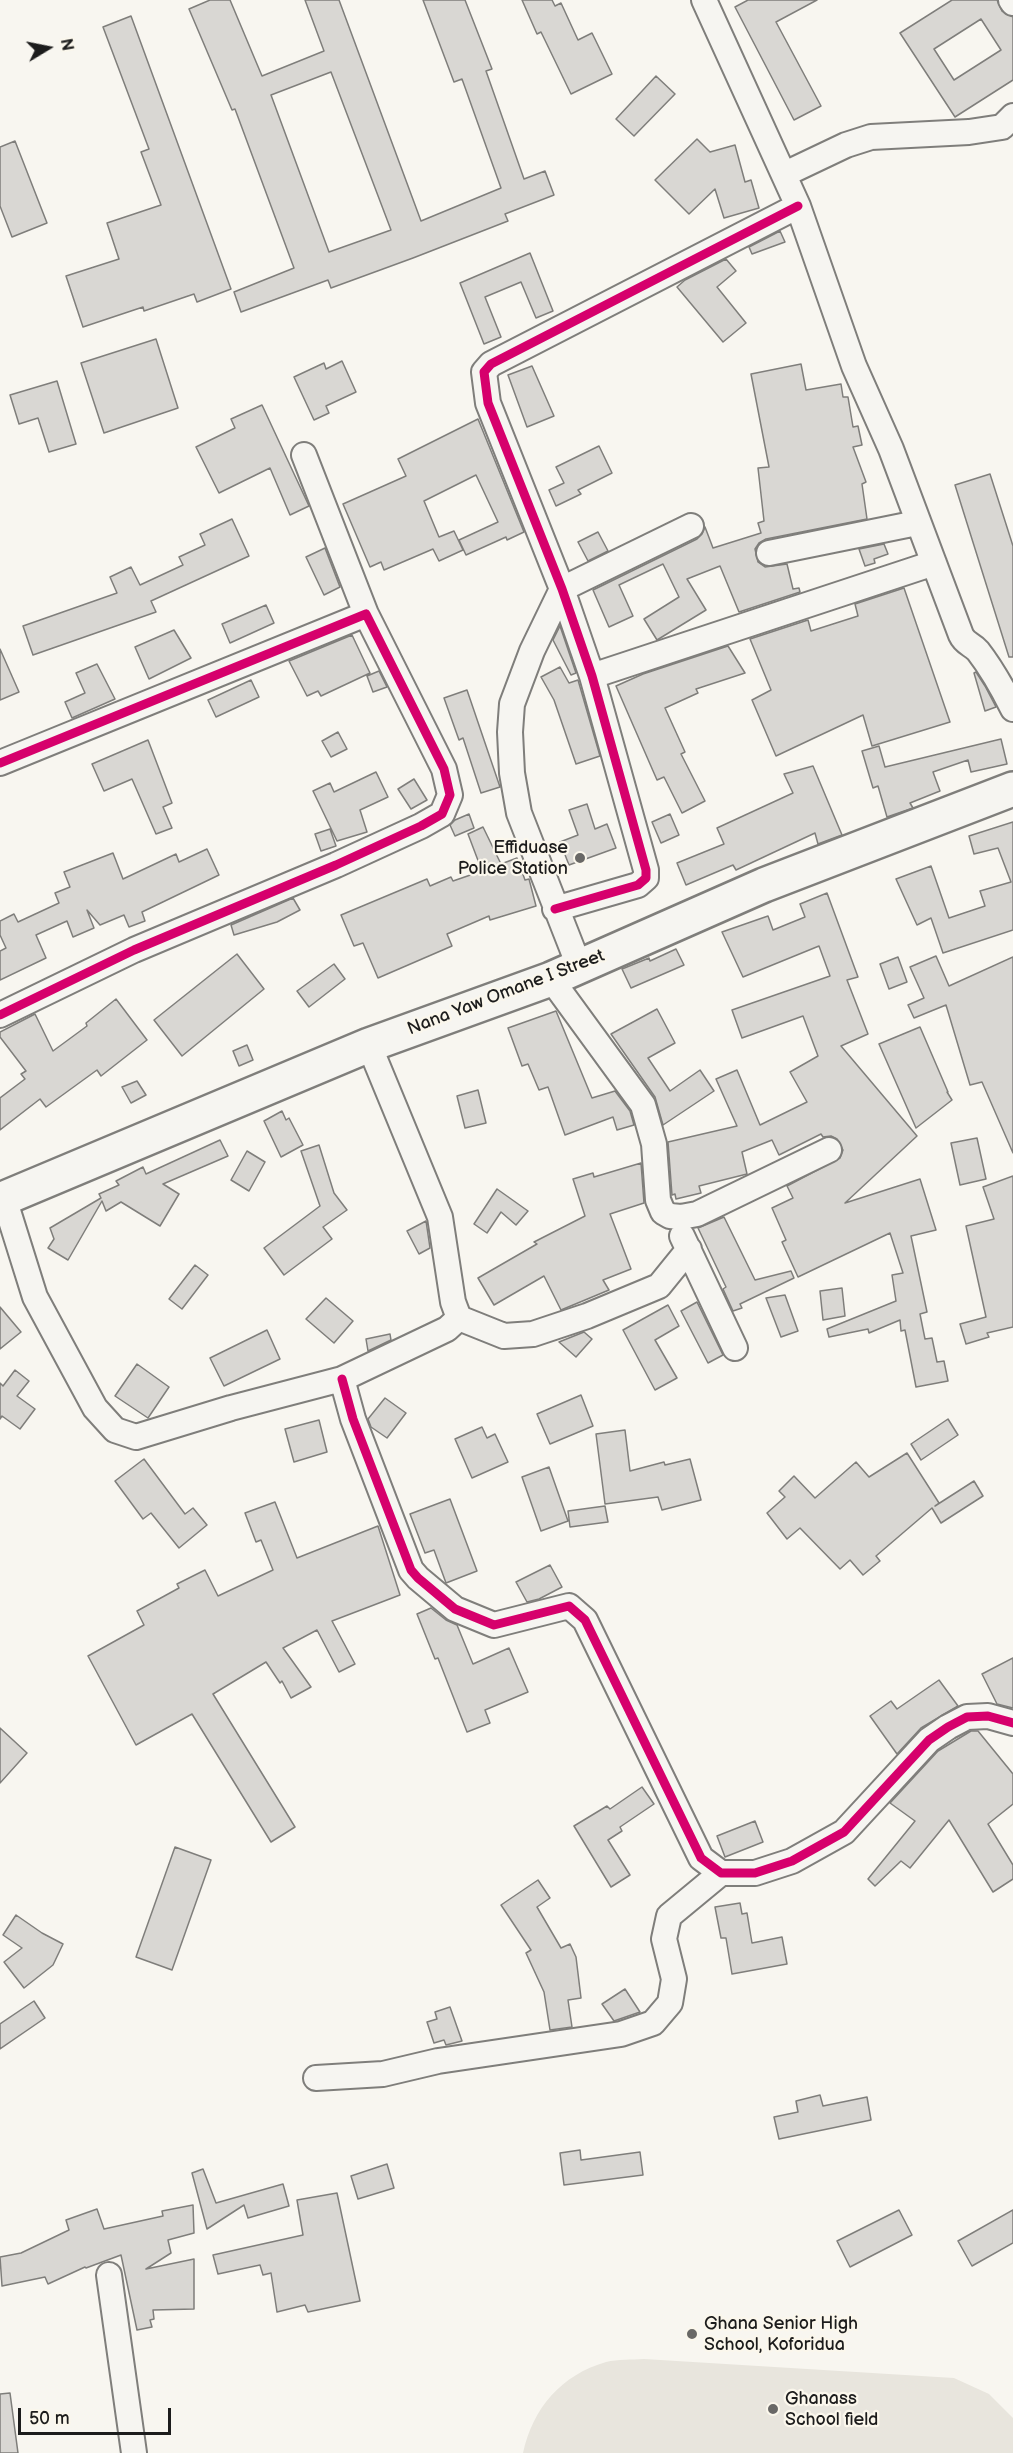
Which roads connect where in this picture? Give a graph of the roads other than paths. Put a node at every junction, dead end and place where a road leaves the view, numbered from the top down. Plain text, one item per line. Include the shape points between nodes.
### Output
1 (704, 0) edge
2 (1013, 116) edge
3 (785, 174) junction
4 (798, 206) junction
5 (304, 455) dead end
6 (917, 524) junction
7 (691, 526) dead end
8 (769, 553) dead end
9 (934, 563) junction
10 (562, 589) junction
11 (366, 614) junction
12 (592, 676) junction
13 (1013, 709) edge
14 (0, 763) edge
15 (1013, 789) edge
16 (555, 909) junction
17 (565, 972) junction
18 (0, 1015) edge
19 (369, 1045) junction
20 (829, 1150) dead end
21 (2, 1199) edge
22 (670, 1216) junction
23 (689, 1249) junction
24 (459, 1318) junction
25 (735, 1348) dead end
26 (342, 1379) junction
27 (1013, 1722) edge
28 (721, 1873) junction
29 (316, 2078) dead end
30 (109, 2275) dead end
31 (134, 2453) edge

1 - 3 street
2 - 3 street via 1002,127 969,132 871,137
3 - 4 street
4 - 6 street via 854,366 891,449
4 - 10 street via 491,364 484,372 488,403
5 - 11 street
6 - 8 street
6 - 9 street
7 - 10 street
9 - 12 street
9 - 13 street via 964,642 976,649
10 - 12 street
10 - 16 street via 512,704 510,732 519,813
11 - 14 street
11 - 18 street via 444,769 450,795 442,814 336,865 134,950
12 - 16 street via 646,878 638,885
15 - 17 main road, Nana Yaw Omane I Street via 764,885
16 - 17 street
17 - 19 main road, Nana Yaw Omane I Street
17 - 22 street via 643,1105 654,1144 658,1200 663,1212
19 - 21 main road, Nana Yaw Omane I Street
19 - 24 street via 440,1217
20 - 22 street via 697,1214
21 - 26 street via 35,1297 95,1408 115,1430 136,1437
22 - 23 street
23 - 24 street via 659,1286 533,1334 504,1336
23 - 25 street
24 - 26 street via 447,1329
26 - 28 street via 353,1419 411,1570 455,1608 494,1625 569,1606 585,1620 696,1850
27 - 28 street via 988,1716 967,1717 948,1726 929,1740 844,1832 792,1861 755,1873
28 - 29 street via 669,1916 664,1940 674,1979 670,2003 653,2023 621,2034 438,2061 383,2074
30 - 31 street

